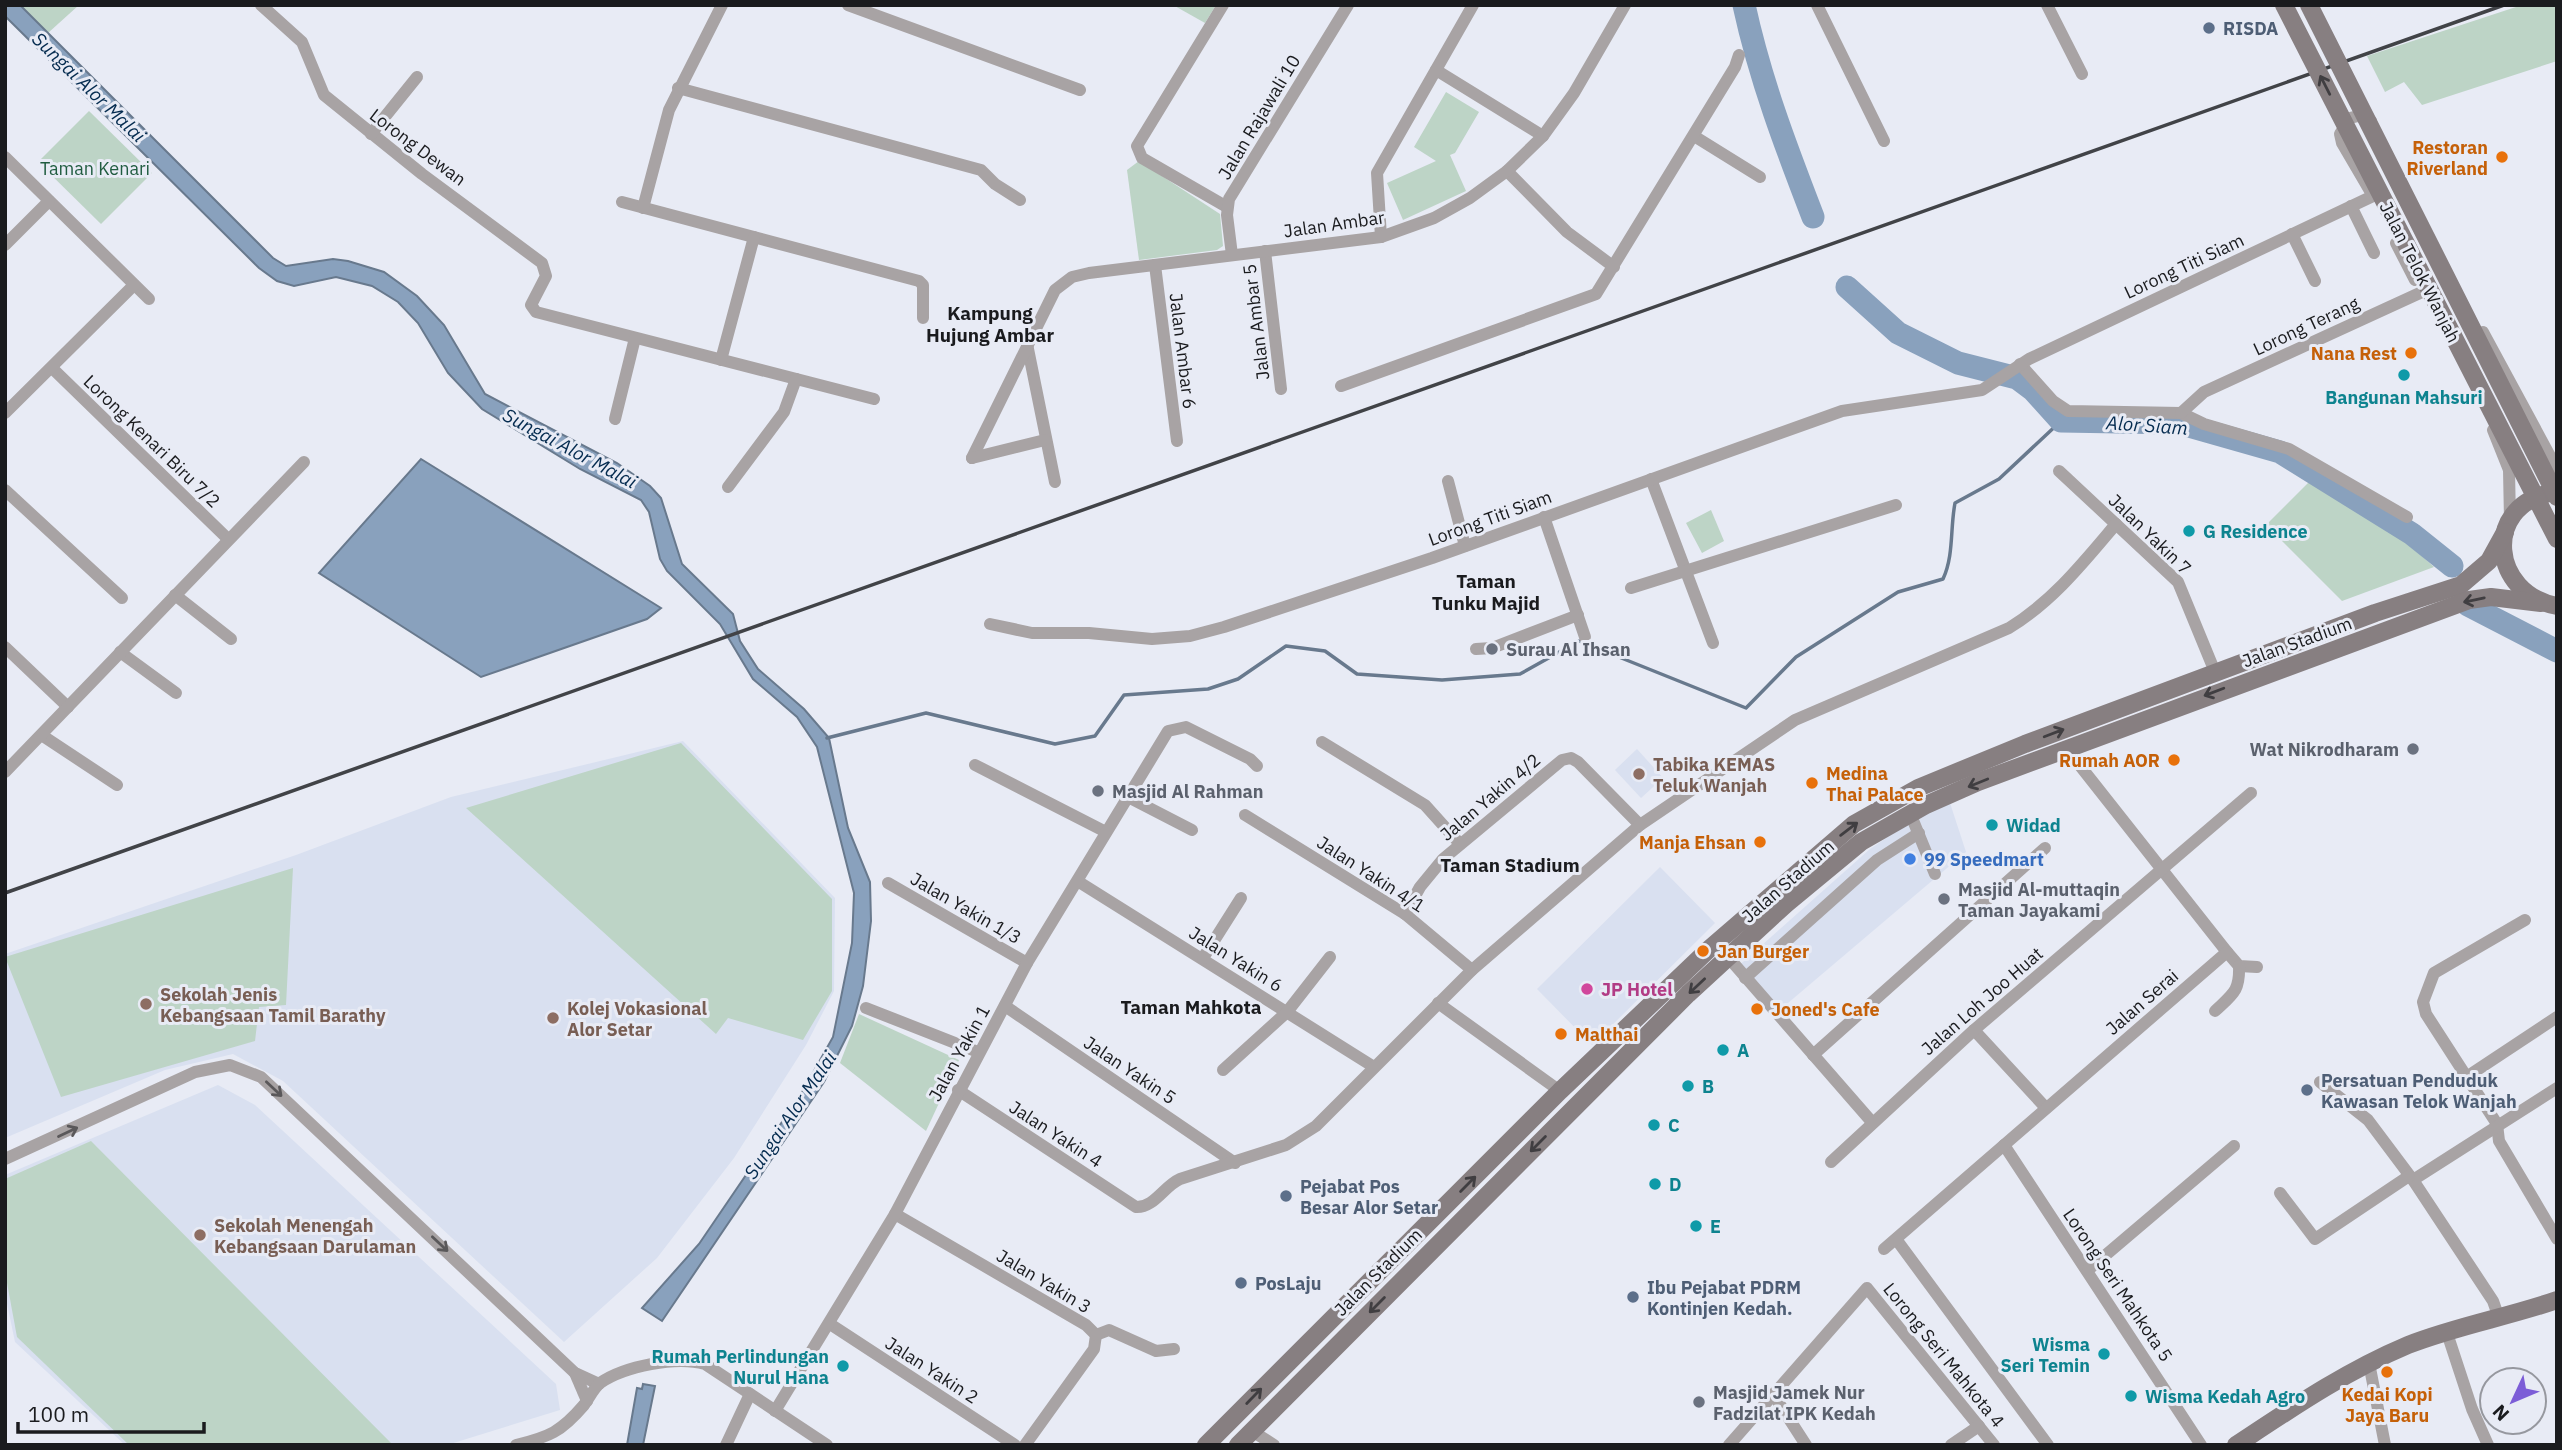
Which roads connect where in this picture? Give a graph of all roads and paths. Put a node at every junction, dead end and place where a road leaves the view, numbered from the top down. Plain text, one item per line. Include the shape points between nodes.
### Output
1 (261, 5) edge
2 (722, 5) edge
3 (849, 5) edge
4 (1223, 5) edge
5 (1348, 5) edge
6 (1474, 5) edge
7 (1625, 5) edge
8 (1817, 5) edge
9 (2047, 5) edge
10 (2284, 5) edge
11 (2309, 5) edge
12 (1739, 55) dead end
13 (1436, 70) junction
14 (2082, 74) dead end
15 (417, 77) dead end
16 (678, 88) junction
17 (1080, 90) dead end
18 (371, 134) junction
19 (1544, 136) junction
20 (1694, 136) junction
21 (1884, 141) dead end
22 (5, 157) edge
23 (1507, 171) junction
24 (1760, 177) dead end
25 (2373, 196) junction
26 (1020, 200) dead end
27 (49, 201) junction
28 (622, 202) dead end
29 (2351, 206) junction
30 (1227, 207) junction
31 (643, 208) junction
32 (2292, 234) junction
33 (754, 237) junction
34 (1381, 237) junction
35 (5, 245) edge
36 (1265, 251) junction
37 (2374, 253) dead end
38 (1232, 255) junction
39 (1155, 265) junction
40 (1614, 267) junction
41 (2315, 281) dead end
42 (134, 285) junction
43 (2422, 292) junction
44 (149, 299) dead end
45 (923, 318) dead end
46 (635, 338) junction
47 (1027, 344) junction
48 (721, 360) junction
49 (2015, 367) junction
50 (52, 368) junction
51 (796, 379) junction
52 (1341, 386) dead end
53 (1281, 389) dead end
54 (874, 399) dead end
55 (5, 413) edge
56 (2180, 413) junction
57 (615, 419) dead end
58 (1045, 440) junction
59 (1177, 441) dead end
60 (304, 462) dead end
61 (2557, 470) edge
62 (2059, 471) dead end
63 (1651, 479) junction
64 (1055, 481) dead end
65 (1448, 481) dead end
66 (728, 486) dead end
67 (5, 490) edge
68 (2557, 494) edge
69 (1896, 505) dead end
70 (1544, 517) junction
71 (2407, 517) dead end
72 (2116, 524) junction
73 (2508, 526) junction
74 (2557, 538) edge
75 (228, 539) junction
76 (1465, 546) junction
77 (1686, 569) junction
78 (1632, 588) dead end
79 (175, 595) junction
80 (122, 598) dead end
81 (2549, 605) edge
82 (1578, 615) junction
83 (990, 624) dead end
84 (1585, 637) dead end
85 (231, 639) dead end
86 (1713, 643) dead end
87 (5, 647) edge
88 (1476, 649) dead end
89 (120, 652) junction
90 (2215, 672) junction
91 (176, 692) dead end
92 (68, 707) junction
93 (43, 736) junction
94 (1322, 742) dead end
95 (2066, 748) junction
96 (975, 765) dead end
97 (1257, 766) dead end
98 (5, 772) edge
99 (117, 785) dead end
100 (2251, 793) dead end
101 (1128, 797) junction
102 (1910, 813) junction
103 (1245, 815) dead end
104 (1640, 825) junction
105 (1192, 830) dead end
106 (1106, 832) junction
107 (1919, 834) junction
108 (1460, 844) junction
109 (2045, 848) dead end
110 (2160, 870) junction
111 (1935, 874) dead end
112 (1079, 882) junction
113 (888, 883) dead end
114 (1241, 898) dead end
115 (1405, 914) junction
116 (2525, 920) dead end
117 (2227, 952) junction
118 (1330, 957) dead end
119 (1728, 957) junction
120 (1203, 958) junction
121 (1027, 964) junction
122 (2239, 966) junction
123 (2257, 967) dead end
124 (1472, 970) junction
125 (1745, 978) junction
126 (1438, 1003) junction
127 (1005, 1006) junction
128 (866, 1008) dead end
129 (2216, 1011) dead end
130 (1287, 1012) junction
131 (2557, 1017) edge
132 (1974, 1030) junction
133 (978, 1052) junction
134 (1813, 1055) junction
135 (1374, 1068) junction
136 (1223, 1070) dead end
137 (2468, 1076) junction
138 (2320, 1082) dead end
139 (2557, 1088) edge
140 (958, 1090) junction
141 (1560, 1091) junction
142 (2046, 1108) junction
143 (1871, 1121) junction
144 (2497, 1124) junction
145 (2004, 1145) junction
146 (2234, 1146) dead end
147 (5, 1159) edge
148 (1831, 1162) dead end
149 (1235, 1163) junction
150 (2411, 1178) junction
151 (2280, 1192) dead end
152 (895, 1214) junction
153 (1896, 1239) junction
154 (2557, 1239) edge
155 (1884, 1249) dead end
156 (2088, 1270) junction
157 (2557, 1300) edge
158 (2499, 1318) junction
159 (830, 1324) junction
160 (2447, 1333) junction
161 (1096, 1335) junction
162 (1174, 1349) dead end
163 (2369, 1363) junction
164 (575, 1373) junction
165 (599, 1384) junction
166 (750, 1394) junction
167 (1773, 1394) junction
168 (587, 1401) junction
169 (775, 1411) junction
170 (1979, 1426) junction
171 (1252, 1431) junction
172 (2044, 1440) edge
173 (516, 1445) edge
174 (726, 1445) edge
175 (827, 1445) edge
176 (1016, 1445) edge
177 (1025, 1445) edge
178 (1206, 1445) edge
179 (1238, 1445) edge
180 (1274, 1445) edge
181 (1729, 1445) edge
182 (1806, 1445) edge
183 (1951, 1445) edge
184 (1994, 1445) edge
185 (2201, 1445) edge
186 (2236, 1445) edge
187 (2385, 1445) edge
188 (2488, 1445) edge

1 - 18 street, Lorong Dewan via 302,42 324,95
2 - 16 street
3 - 17 street
4 - 30 street via 1137,146 1142,158
5 - 30 street, Jalan Rajawali 10
6 - 13 street
7 - 19 street, Jalan Ambar
8 - 21 street
9 - 14 street
74 -> 10 main road, Jalan Telok Wanjah, bridge
11 - 68 main road, Jalan Telok Wanjah, bridge
12 - 20 street
13 - 19 street
13 - 34 street via 1377,173
15 - 18 street
16 - 26 street via 981,170
16 - 31 street
18 - 46 street, Lorong Dewan via 542,262 546,276 531,307 536,312
19 - 23 street, Jalan Ambar
20 - 24 street
20 - 40 street
22 - 27 street
23 - 34 street, Jalan Ambar via 1434,218
23 - 40 street via 1567,232
25 - 29 street, Lorong Titi Siam
25 - 43 street
25 - 61 street via 2340,134 2345,122 2358,116 2372,122 2399,168
27 - 35 street
27 - 42 street
28 - 31 street
29 - 32 street, Lorong Titi Siam
29 - 37 street
30 - 38 street, Jalan Rajawali 10
31 - 33 street
32 - 41 street
32 - 49 street, Lorong Titi Siam
33 - 45 street via 921,282
33 - 48 street
34 - 36 street, Jalan Ambar
36 - 38 street, Jalan Ambar
36 - 53 street, Jalan Ambar 5
38 - 39 street, Jalan Ambar
39 - 47 street, Jalan Ambar via 1081,274 1062,282
39 - 59 street, Jalan Ambar 6
40 - 52 street via 1590,298
42 - 44 street
42 - 50 street
43 - 56 street, Lorong Terang via 2204,392
43 - 73 street via 2489,421 2509,470
46 - 48 street
46 - 57 street
47 - 58 street
47 - 58 street via 972,458
48 - 51 street
49 - 56 street via 2068,411
49 - 63 street, Lorong Titi Siam via 1982,390 1842,411
50 - 55 street
50 - 75 street, Lorong Kenari Biru 7/2
51 - 54 street
51 - 66 street via 784,412
56 - 71 street via 2289,449
58 - 64 street
60 - 75 street
62 - 72 street, Jalan Yakin 7
63 - 70 street, Lorong Titi Siam
63 - 77 street
65 - 76 street
67 - 80 street
68 - 73 main road via 2531,500
69 - 77 street
70 - 76 street, Lorong Titi Siam
70 - 82 street
72 - 90 street, Jalan Yakin 7 via 2178,582
72 - 104 street via 2072,577 2025,618 1795,720
73 - 81 main road via 2504,558 2513,582 2526,595
73 - 90 main road, Jalan Stadium via 2489,561 2462,584
75 - 79 street
76 - 83 street, Lorong Titi Siam via 1288,608 1190,636 1152,639 1032,633
77 - 78 street
77 - 86 street
79 - 85 street
79 - 89 street
81 -> 95 main road, Jalan Stadium via 2491,597 2469,600
82 - 84 street
82 - 88 street via 1492,648
87 - 92 street
89 - 91 street
89 - 92 street
141 -> 90 main road, Jalan Stadium via 1708,950 1854,824 1918,788
92 - 93 street
93 - 98 street
93 - 99 street
94 - 108 street via 1425,805
95 -> 102 main road, Jalan Stadium
95 - 110 street
96 - 106 street
97 - 101 street, Jalan Yakin 1 via 1186,727 1176,726 1168,731
100 - 110 street, Jalan Loh Joo Huat
101 - 105 street
101 - 106 street, Jalan Yakin 1
102 - 107 street
102 - 119 main road, Jalan Stadium via 1861,842 1819,875
103 - 115 street, Jalan Yakin 4/1
104 - 108 street, Jalan Yakin 4/2 via 1571,758 1562,760
104 - 124 street
106 - 112 street, Jalan Yakin 1
107 - 111 street
107 - 125 street via 1877,860
108 - 115 street, Jalan Yakin 4/2 via 1429,874
109 - 134 street
110 - 117 street
110 - 132 street, Jalan Loh Joo Huat
112 - 120 street, Jalan Yakin 6
112 - 121 street, Jalan Yakin 1
113 - 121 street, Jalan Yakin 1/3
114 - 120 street
115 - 124 street, Jalan Yakin 4/1
116 - 137 street via 2434,973 2426,992 2426,1014
117 - 122 street
117 - 142 street, Jalan Serai
118 - 130 street
119 - 125 street
119 -> 171 main road, Jalan Stadium
120 - 130 street, Jalan Yakin 6
121 - 127 street, Jalan Yakin 1
122 - 123 street
122 - 129 street via 2240,984
124 - 126 street
125 - 134 street
126 - 135 street
126 - 141 street
127 - 133 street, Jalan Yakin 1
127 - 149 street, Jalan Yakin 5
128 - 133 street
130 - 135 street, Jalan Yakin 6
130 - 136 street
131 - 137 street
132 - 142 street
132 - 143 street, Jalan Loh Joo Huat
133 - 140 street, Jalan Yakin 1
134 - 143 street
135 - 149 street via 1306,1134
137 - 144 street
138 - 150 street via 2363,1115
139 - 144 street
140 - 149 street, Jalan Yakin 4 via 1136,1207 1150,1205 1180,1179
140 - 152 street, Jalan Yakin 1
178 -> 141 main road, Jalan Stadium
142 - 145 street, Jalan Serai
143 - 148 street, Jalan Loh Joo Huat
144 - 150 street
144 - 154 street via 2499,1141
145 - 153 street, Jalan Serai
145 - 156 street, Lorong Seri Mahkota 5
146 - 156 street
147 -> 164 street via 195,1072 221,1065 245,1069 261,1077
150 - 151 street via 2315,1239
150 - 158 street via 2493,1301
152 - 159 street, Jalan Yakin 1
152 - 161 street, Jalan Yakin 3
153 - 155 street, Jalan Serai
153 - 172 street
156 - 185 street, Lorong Seri Mahkota 5
157 - 158 main road
158 - 160 main road
159 - 169 street, Jalan Yakin 1
159 - 176 street, Jalan Yakin 2
160 - 163 main road
160 - 188 street
161 - 162 street via 1108,1330 1156,1351
161 - 177 street, Jalan Yakin 3 via 1094,1349
163 - 186 main road via 2328,1384
163 - 187 street
164 - 165 street
164 - 168 street
165 - 166 street via 669,1360 691,1359 705,1363
165 - 168 street
166 - 169 street
166 - 174 street
167 - 170 street, Lorong Seri Mahkota 4 via 1867,1289
167 - 181 street
167 - 182 street
168 - 173 street via 560,1430
169 - 175 street
170 - 183 street
170 - 184 street, Lorong Seri Mahkota 4
171 - 179 main road, Jalan Stadium
171 - 180 street

